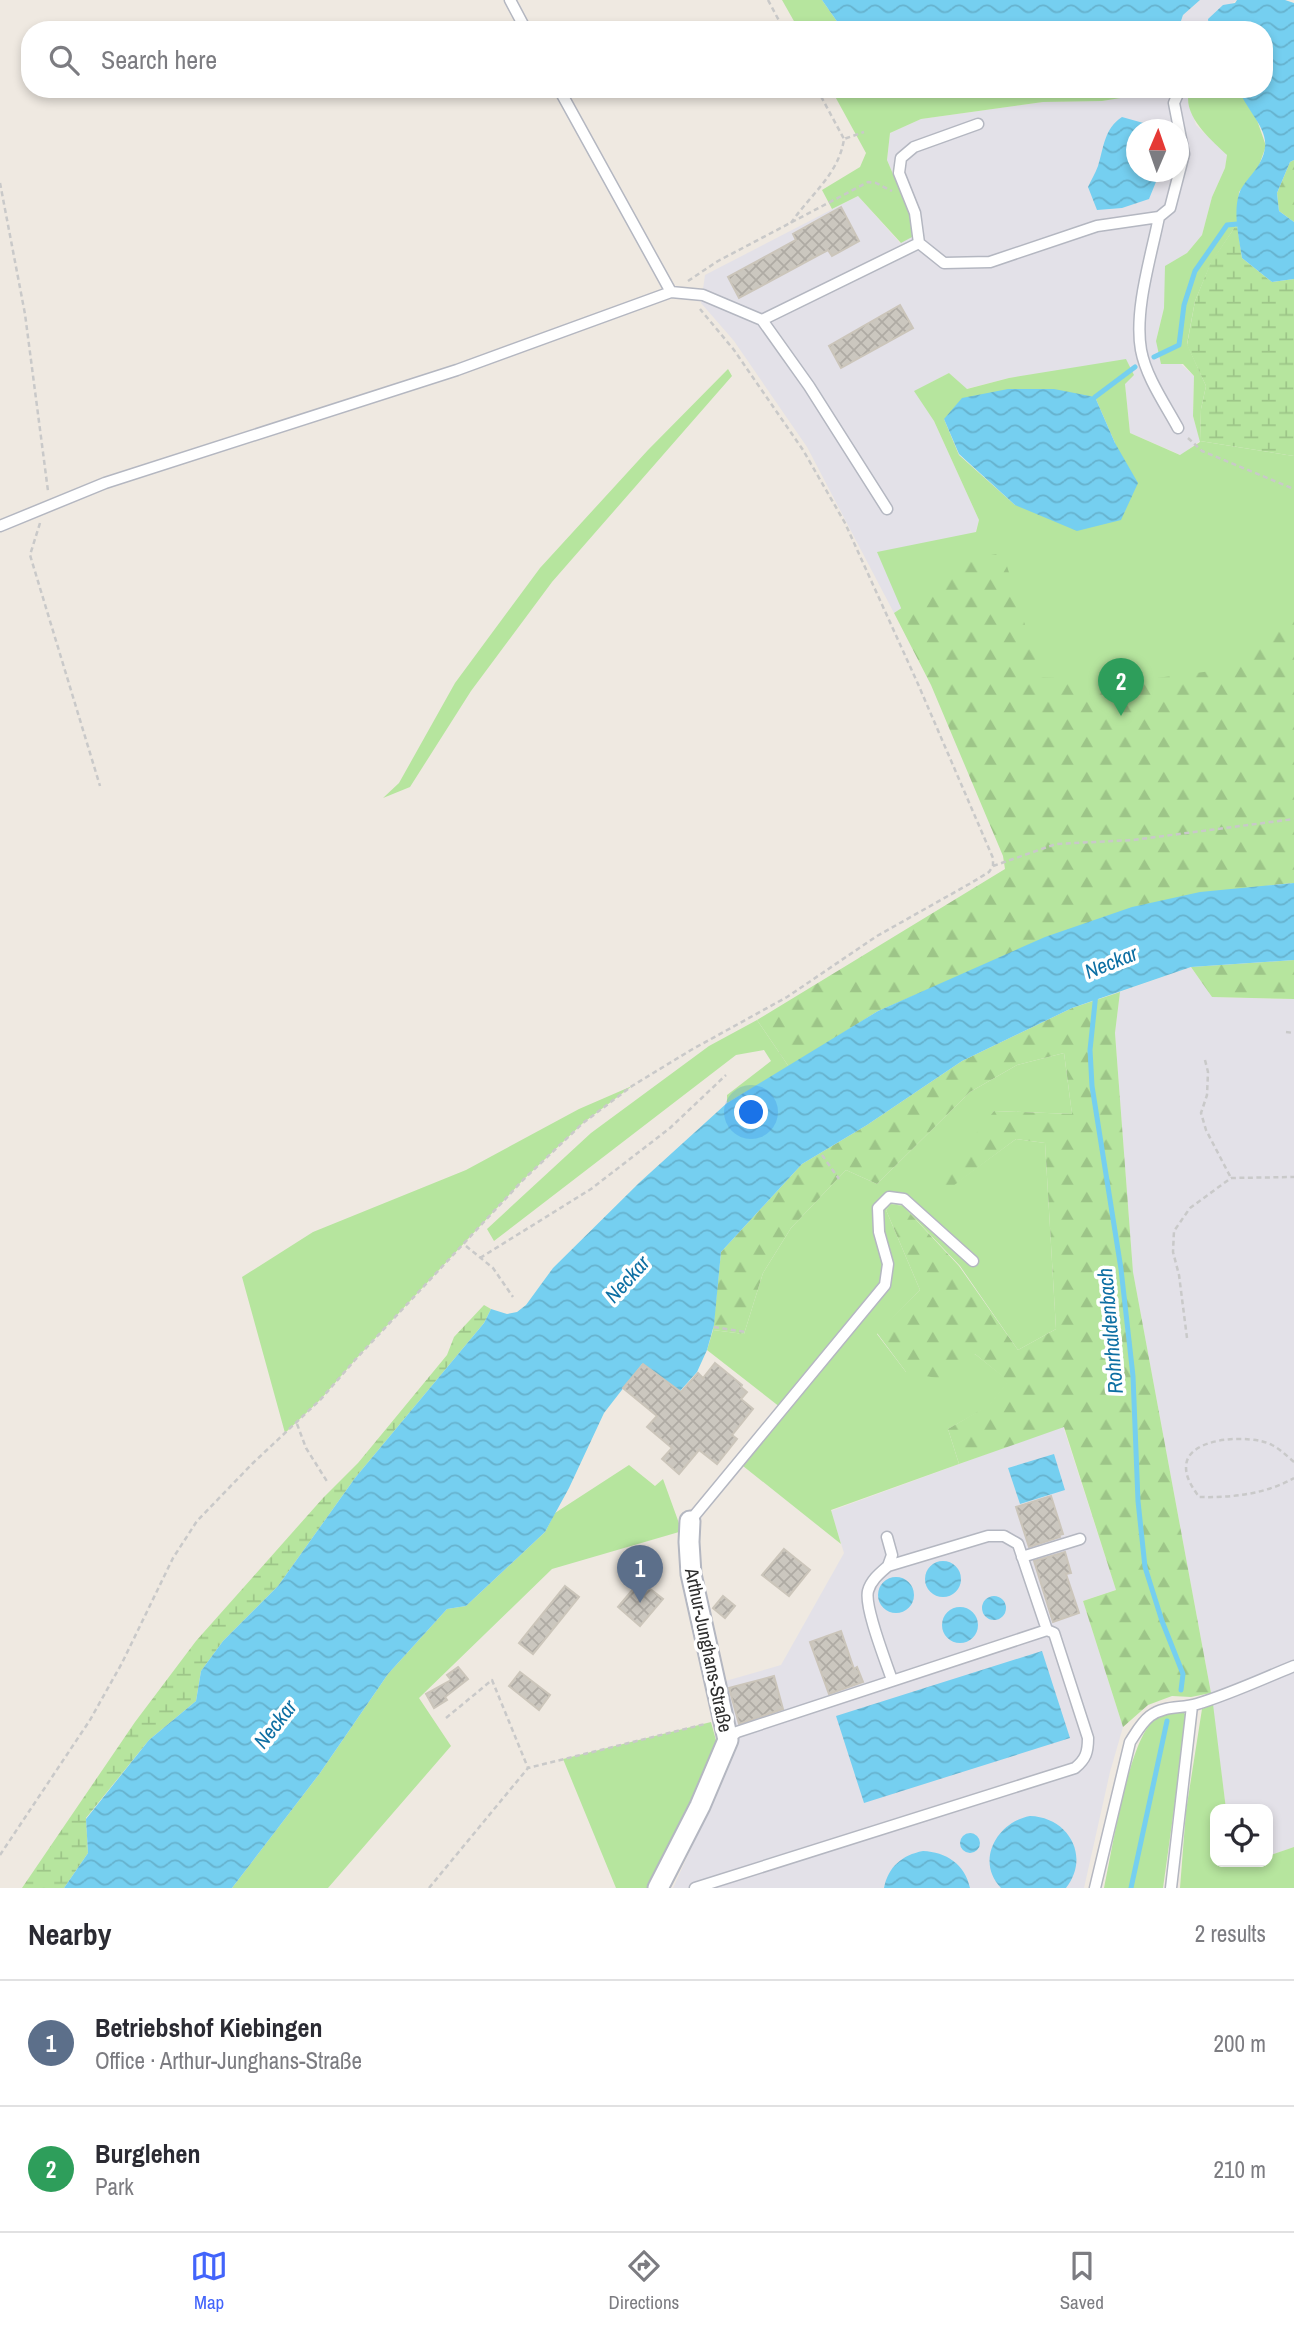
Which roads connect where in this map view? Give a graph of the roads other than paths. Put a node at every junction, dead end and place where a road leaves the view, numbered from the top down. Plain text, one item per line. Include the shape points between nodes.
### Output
1 (510, 0) edge
2 (521, 21) edge
3 (564, 98) edge
4 (1176, 98) edge
5 (978, 124) dead end
6 (1159, 216) junction
7 (919, 243) junction
8 (671, 292) junction
9 (762, 320) junction
10 (1178, 428) road end
11 (887, 509) dead end
12 (0, 526) edge
13 (973, 1261) dead end
14 (690, 1521) joint
15 (887, 1536) dead end
16 (1080, 1539) dead end
17 (1022, 1557) junction
18 (888, 1566) junction
19 (1047, 1630) junction
20 (1294, 1666) edge
21 (892, 1680) junction
22 (1192, 1706) junction
23 (728, 1739) junction
24 (658, 1888) edge
25 (695, 1888) edge
26 (1096, 1888) edge
27 (1171, 1888) edge

1 - 2 lane
3 - 8 lane
4 - 6 lane via 1184,154 1170,208
5 - 7 lane via 914,147 901,158 899,173 915,214
6 - 7 lane via 1097,226 990,262 944,262
6 - 10 lane via 1139,322 1141,351
7 - 9 lane
8 - 9 lane via 703,295
8 - 12 lane via 491,359 142,470
9 - 11 lane
13 - 14 lane via 904,1199 889,1197 878,1208 888,1264 885,1285
14 - 23 street, Arthur-Junghans-Straße via 691,1574
15 - 18 lane via 892,1555
16 - 17 lane
17 - 18 lane via 1018,1544 1004,1536 988,1536
17 - 19 lane
18 - 21 lane via 867,1592
19 - 21 lane
19 - 25 lane via 1054,1633 1088,1738 1088,1752 1075,1768
20 - 22 lane
21 - 23 lane via 737,1732
22 - 26 lane via 1177,1705 1151,1716 1130,1742
22 - 27 lane
23 - 24 street, Arthur-Junghans-Straße

